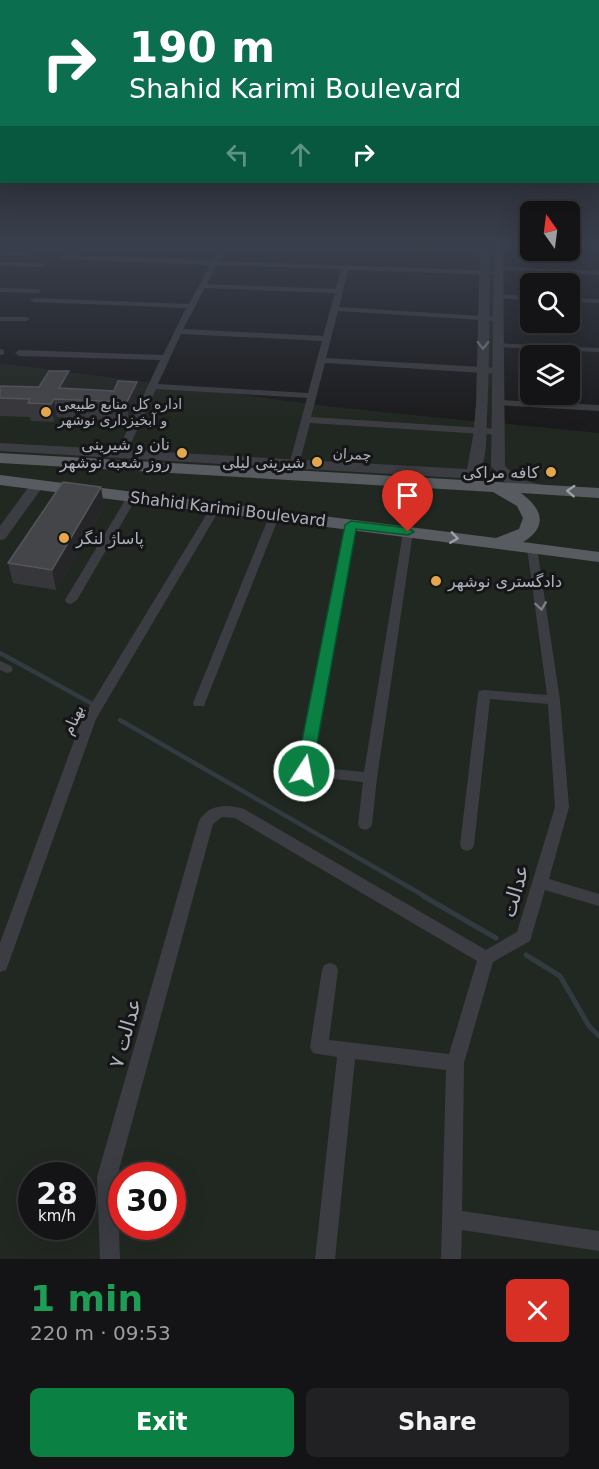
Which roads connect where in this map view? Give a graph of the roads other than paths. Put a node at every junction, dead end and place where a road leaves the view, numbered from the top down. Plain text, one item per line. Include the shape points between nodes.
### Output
1 (158, 305) edge
2 (336, 305) edge
3 (485, 305) edge
4 (497, 305) edge
5 (191, 306) joint
6 (335, 309) junction
7 (482, 318) junction
8 (0, 319) edge
9 (26, 319) dead end
10 (497, 319) junction
11 (178, 332) junction
12 (328, 339) junction
13 (498, 345) junction
14 (599, 350) edge
15 (19, 352) dead end
16 (166, 358) junction
17 (322, 360) junction
18 (483, 370) junction
19 (500, 371) junction
20 (154, 386) junction
21 (313, 396) junction
22 (500, 403) junction
23 (599, 408) edge
24 (307, 420) junction
25 (480, 431) junction
26 (499, 432) junction
27 (0, 447) edge
28 (0, 458) edge
29 (123, 460) junction
30 (294, 465) junction
31 (0, 480) edge
32 (37, 485) junction
33 (477, 486) junction
34 (544, 490) junction
35 (599, 493) edge
36 (132, 497) junction
37 (162, 500) junction
38 (216, 507) junction
39 (275, 514) junction
40 (351, 525) junction
41 (408, 532) junction
42 (0, 536) edge
43 (496, 543) junction
44 (532, 548) junction
45 (599, 557) edge
46 (71, 600) dead end
47 (554, 700) junction
48 (199, 704) dead end
49 (370, 778) junction
50 (365, 824) dead end
51 (467, 845) dead end
52 (539, 882) junction
53 (599, 900) edge
54 (486, 958) junction
55 (0, 965) edge
56 (330, 970) dead end
57 (347, 1049) junction
58 (455, 1063) junction
59 (452, 1219) junction
60 (599, 1241) edge
61 (110, 1259) edge
62 (325, 1259) edge
63 (451, 1259) edge

1 - 5 street
2 - 6 street
3 - 7 street, چمران
4 - 10 street, چمران
5 - 11 street
6 - 7 street
6 - 12 street
7 - 10 street
7 -> 18 street, چمران
8 - 9 street
10 - 13 street, چمران
11 - 12 street
11 - 16 street
12 - 17 street
13 - 14 street
13 - 19 street, چمران
15 - 16 street
16 - 20 street
17 - 18 street
17 - 21 street
18 - 19 street
18 - 25 street, چمران
19 - 22 street, چمران
20 - 21 street
20 - 29 street
21 - 24 street
22 - 23 street
22 - 26 street, چمران
24 - 25 street
24 - 30 street
25 - 26 street
25 - 30 street, چمران via 477,469 467,474
26 - 34 street, چمران via 501,471 520,485
27 - 29 street, چمران
28 - 29 main road, Shahid Karimi Boulevard
29 - 30 street, چمران
29 - 33 main road, Shahid Karimi Boulevard
29 - 37 main road via 92,471 85,480 95,487
31 - 32 main road, Shahid Karimi Boulevard
32 - 36 main road, Shahid Karimi Boulevard
32 - 42 street
33 - 34 main road, Shahid Karimi Boulevard
33 - 43 main road via 508,493 530,508 531,527 524,535
35 -> 34 main road, Shahid Karimi Boulevard
36 - 37 main road, Shahid Karimi Boulevard
36 - 46 street
37 - 38 main road, Shahid Karimi Boulevard
38 - 39 main road, Shahid Karimi Boulevard
38 - 55 street, بهنام via 89,719
39 - 40 main road, Shahid Karimi Boulevard
39 - 48 street
40 - 41 main road, Shahid Karimi Boulevard
40 - 49 street via 304,771
41 -> 43 main road, Shahid Karimi Boulevard
41 - 49 street
43 - 44 main road, Shahid Karimi Boulevard
44 - 45 main road, Shahid Karimi Boulevard
44 -> 47 street, عدالت
47 - 51 street via 484,694
47 - 52 street, عدالت via 562,807
49 - 50 street
52 - 53 street
52 - 54 street, عدالت via 524,936
54 - 58 street
54 - 61 street, ۷ عدالت via 239,813 220,810 206,821 107,1177
56 - 57 street via 319,1047
57 - 58 street
57 - 62 street
58 - 59 street
59 - 60 street
59 - 63 street

